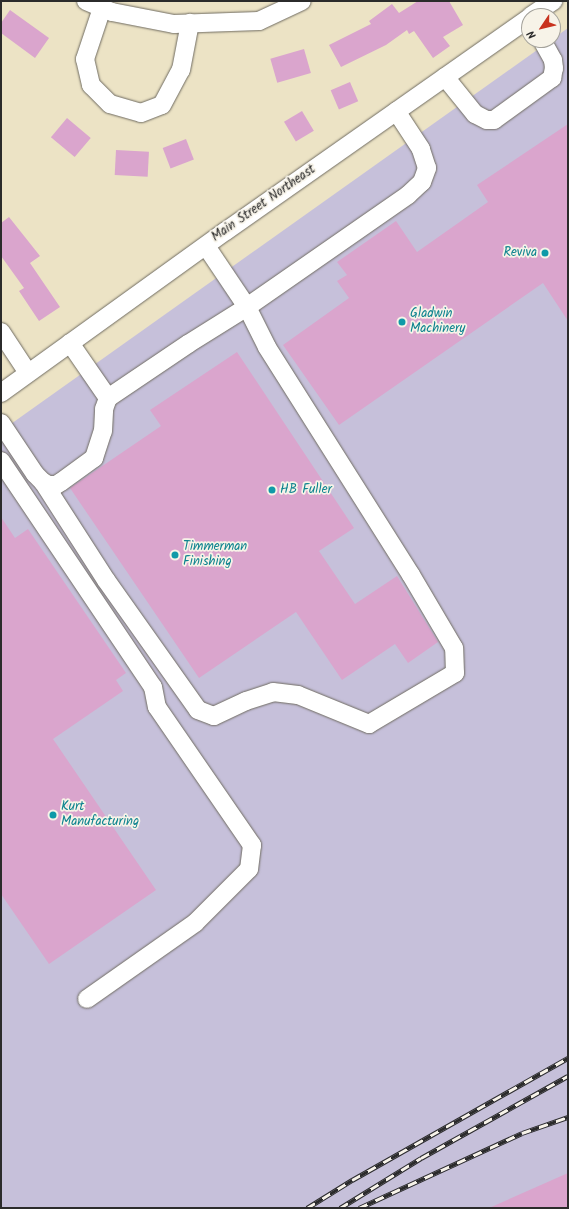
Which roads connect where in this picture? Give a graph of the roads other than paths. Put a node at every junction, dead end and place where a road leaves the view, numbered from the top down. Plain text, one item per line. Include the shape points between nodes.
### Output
1 (302, 1) edge
2 (553, 1) edge
3 (94, 4) edge
4 (543, 8) edge
5 (190, 23) junction
6 (521, 24) edge
7 (546, 48) edge
8 (445, 77) junction
9 (396, 111) junction
10 (206, 246) junction
11 (247, 307) junction
12 (1, 332) edge
13 (70, 343) junction
14 (28, 373) junction
15 (1, 393) edge
16 (108, 398) junction
17 (1, 423) edge
18 (1, 461) edge
19 (43, 482) junction
20 (7, 483) edge
21 (87, 999) dead end

1 - 5 street via 259,21
2 - 4 street, Main Street Northeast
3 - 5 street via 112,12 174,24
3 - 5 street via 85,59 91,85 110,104 141,113 162,105 181,70
6 - 8 street, Main Street Northeast
7 - 8 street via 554,68 552,78 494,120 486,120 475,114
8 - 9 street, Main Street Northeast
9 - 10 street, Main Street Northeast
9 - 11 street via 421,149 427,168 422,182 408,195
10 - 11 street
10 - 13 street, Main Street Northeast
11 - 16 street
11 - 19 street via 267,347 454,648 455,672 369,724 298,695 273,692 214,716 198,710 106,580
12 - 14 street
13 - 14 street, Main Street Northeast
13 - 16 street
14 - 15 street, Main Street Northeast
16 - 19 street via 104,410 103,431 94,458 56,485
17 - 19 street
18 - 20 street
20 - 21 street via 153,687 156,707 252,845 249,869 195,923

